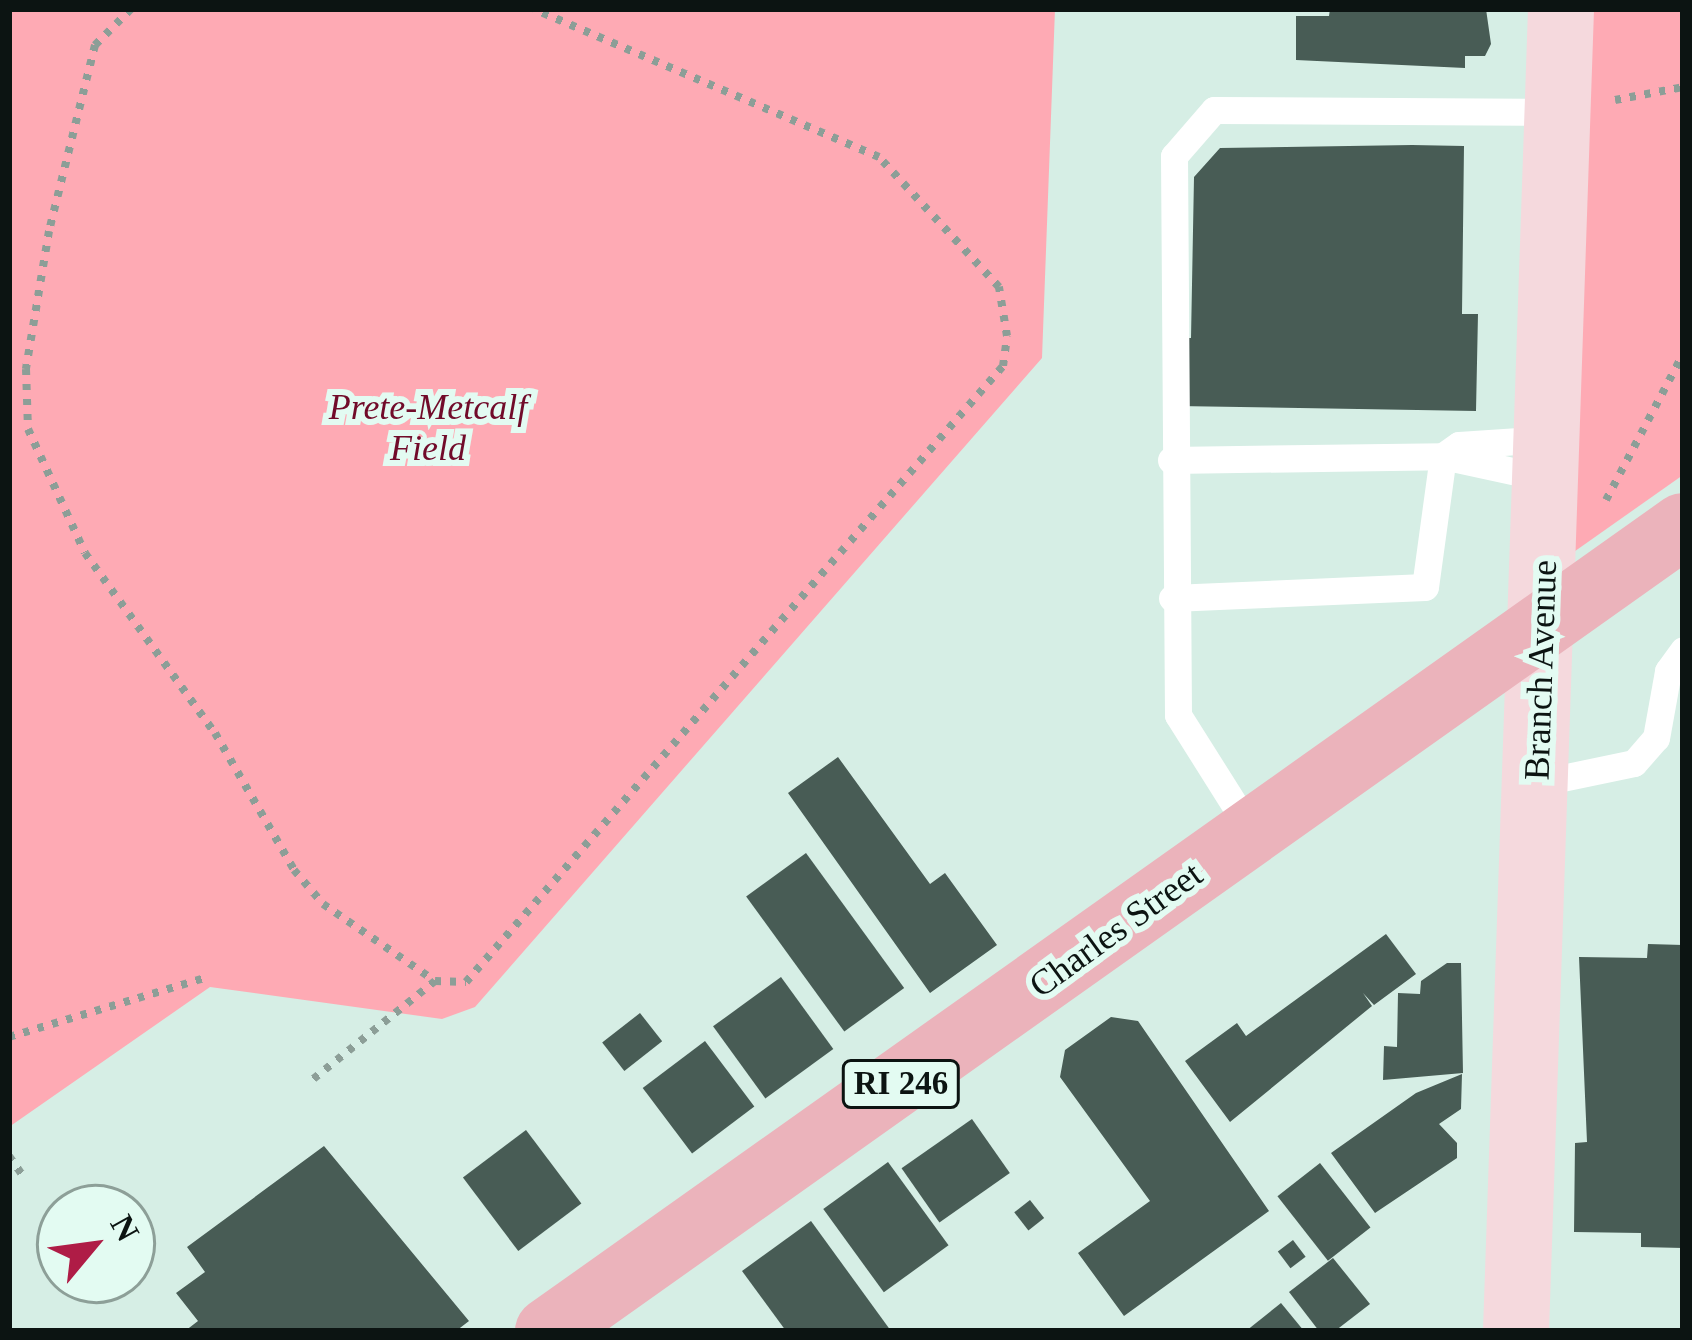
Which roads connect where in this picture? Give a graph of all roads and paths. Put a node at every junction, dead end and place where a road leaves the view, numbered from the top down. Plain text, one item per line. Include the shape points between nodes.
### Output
1 (131, 9) edge
2 (534, 9) edge
3 (1562, 9) edge
4 (1683, 87) edge
5 (1586, 106) junction
6 (1683, 354) edge
7 (1443, 457) junction
8 (1546, 459) junction
9 (1171, 460) junction
10 (1606, 500) dead end
11 (1683, 526) edge
12 (1172, 598) junction
13 (1544, 626) junction
14 (1683, 650) edge
15 (1538, 783) junction
16 (1251, 830) junction
17 (205, 978) dead end
18 (435, 982) junction
19 (9, 1037) edge
20 (308, 1084) dead end
21 (9, 1156) edge
22 (26, 1180) dead end
23 (548, 1331) edge
24 (1516, 1331) edge

1 - 18 path via 94,45 26,369 28,429 85,553 215,733 294,869 323,904
2 - 18 path via 879,157 999,287 1007,336 1003,366 466,982
3 - 5 main road, Branch Avenue
4 - 5 path
5 - 8 main road, Branch Avenue
5 - 9 lane via 1214,110 1174,156
6 - 10 path
7 - 8 lane
7 - 8 lane via 1460,445
7 - 9 lane
7 - 12 lane via 1425,587
8 - 13 main road, Branch Avenue
9 - 12 lane
11 - 13 main road, Charles Street / RI 246
12 - 16 lane via 1178,716
13 - 15 main road, Branch Avenue
13 - 16 main road, Charles Street / RI 246
14 - 15 lane via 1668,671 1656,738 1634,764
15 - 24 main road, Branch Avenue
16 - 23 main road, Charles Street / RI 246
17 - 19 path
18 - 20 path
21 - 22 path

